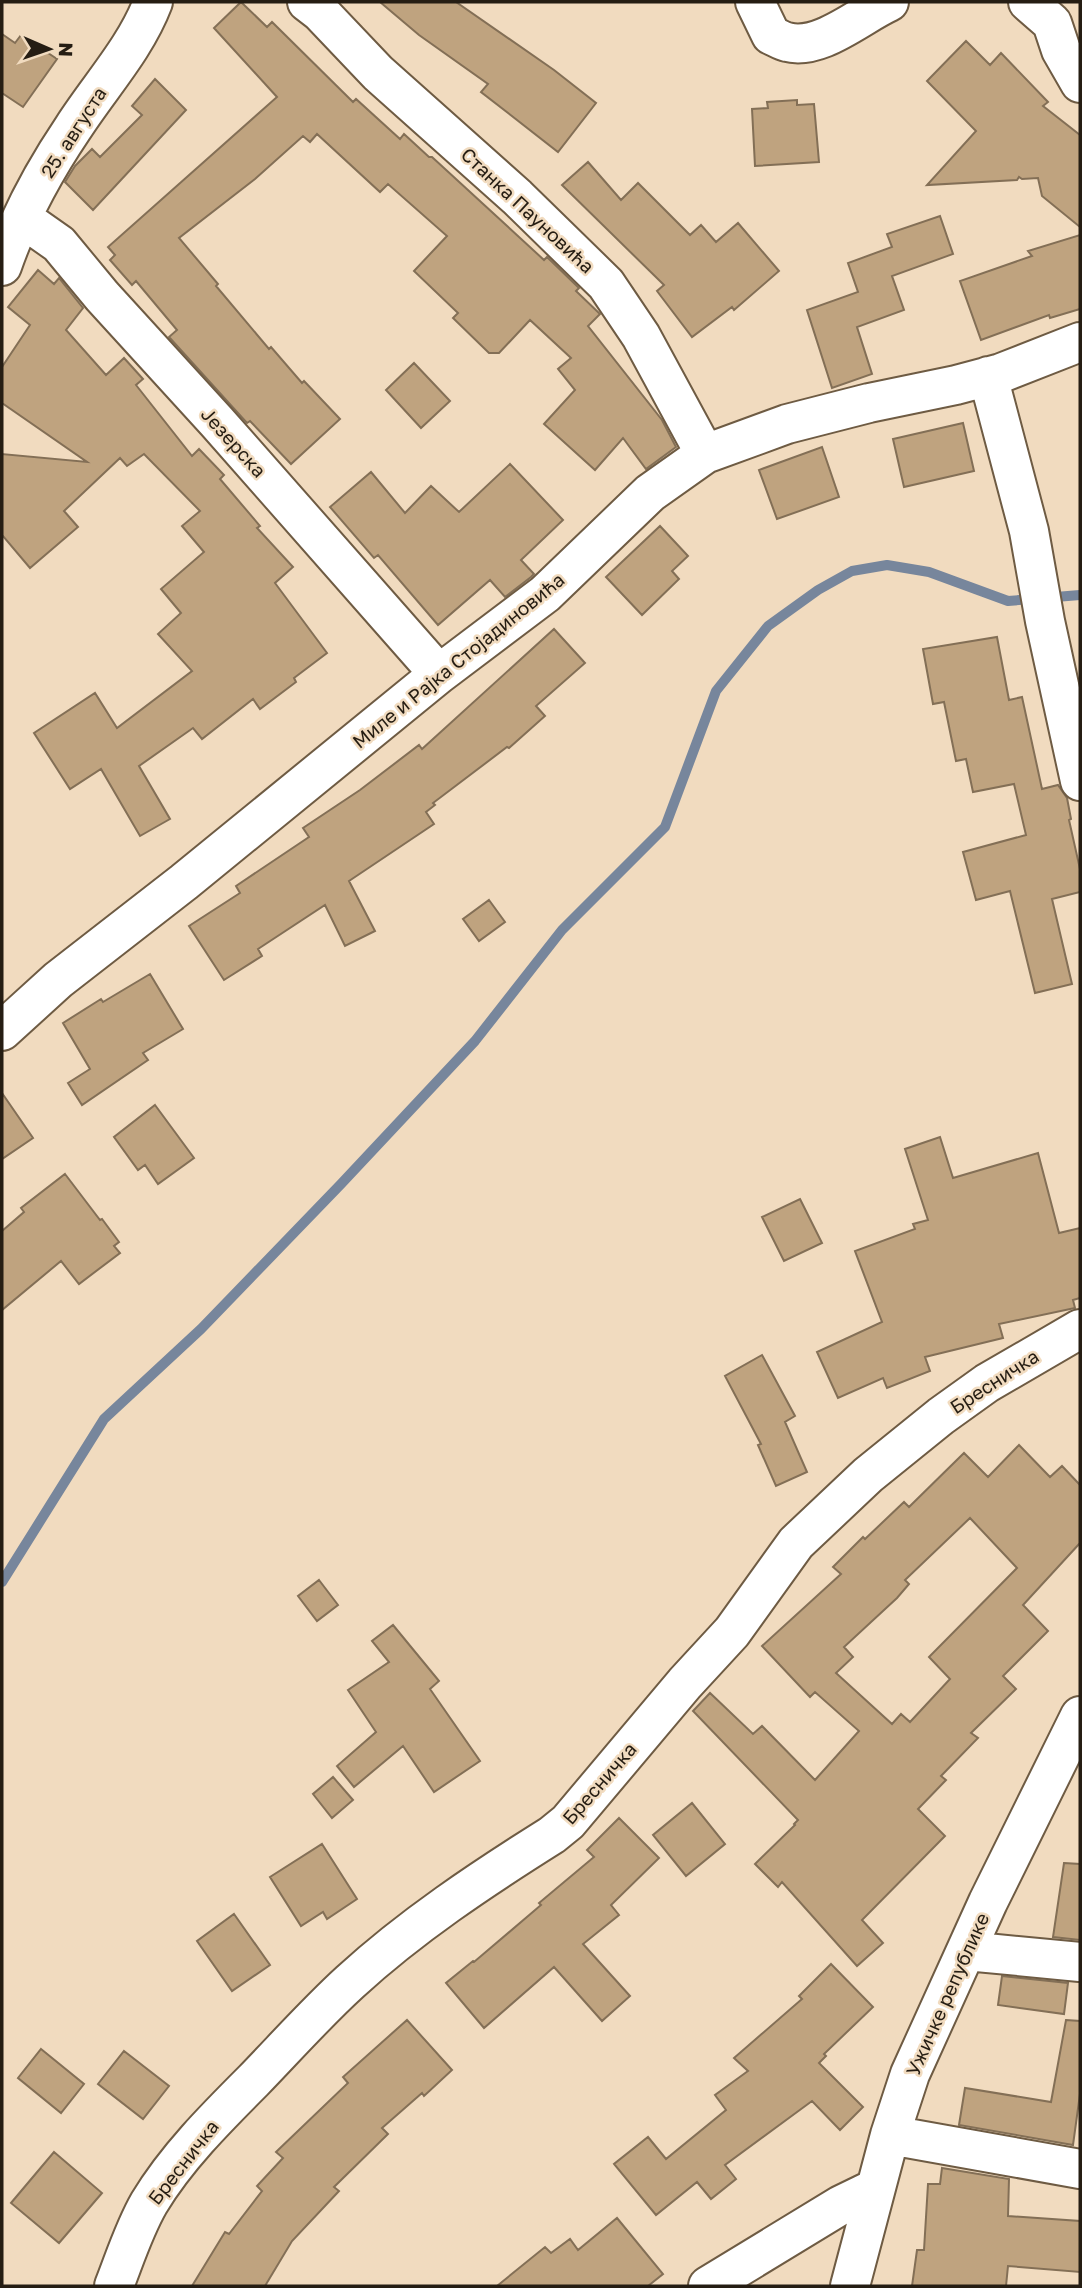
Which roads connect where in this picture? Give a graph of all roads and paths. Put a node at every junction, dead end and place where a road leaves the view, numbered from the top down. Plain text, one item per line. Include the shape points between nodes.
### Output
1 (155, 2) edge
2 (307, 2) edge
3 (755, 2) edge
4 (889, 2) edge
5 (1028, 2) edge
6 (1080, 83) edge
7 (22, 218) junction
8 (2, 266) edge
9 (1080, 342) edge
10 (988, 376) junction
11 (705, 454) junction
12 (439, 674) junction
13 (1080, 781) edge
14 (2, 1031) edge
15 (1080, 1329) edge
16 (1080, 1716) edge
17 (966, 1951) junction
18 (1080, 1962) edge
19 (890, 2135) junction
20 (1080, 2169) edge
21 (876, 2188) junction
22 (114, 2286) edge
23 (708, 2286) edge
24 (850, 2286) edge

1 - 7 street, 25. августа via 52,161
2 - 11 street, Станка Пауновића via 606,284 642,335
3 - 4 street via 771,35 793,43 825,37
5 - 6 street via 1052,23
7 - 8 street, 25. августа
7 - 12 street, Језерска via 59,244
9 - 10 street, Миле и Рајка Стојадиновића
10 - 11 street, Миле и Рајка Стојадиновића via 787,424
10 - 13 street via 1029,531
11 - 12 street, Миле и Рајка Стојадиновића via 650,493 545,594
12 - 14 street, Миле и Рајка Стојадиновића via 58,980
15 - 22 street, Бресничка via 987,1383 868,1475 796,1543 732,1632 568,1822 400,1941 305,2026 190,2149 156,2193
16 - 17 street, Ужичке републике
17 - 18 street
17 - 19 street, Ужичке републике via 910,2074
19 - 20 street
19 - 21 street, Ужичке републике
21 - 23 street
21 - 24 street, Ужичке републике

